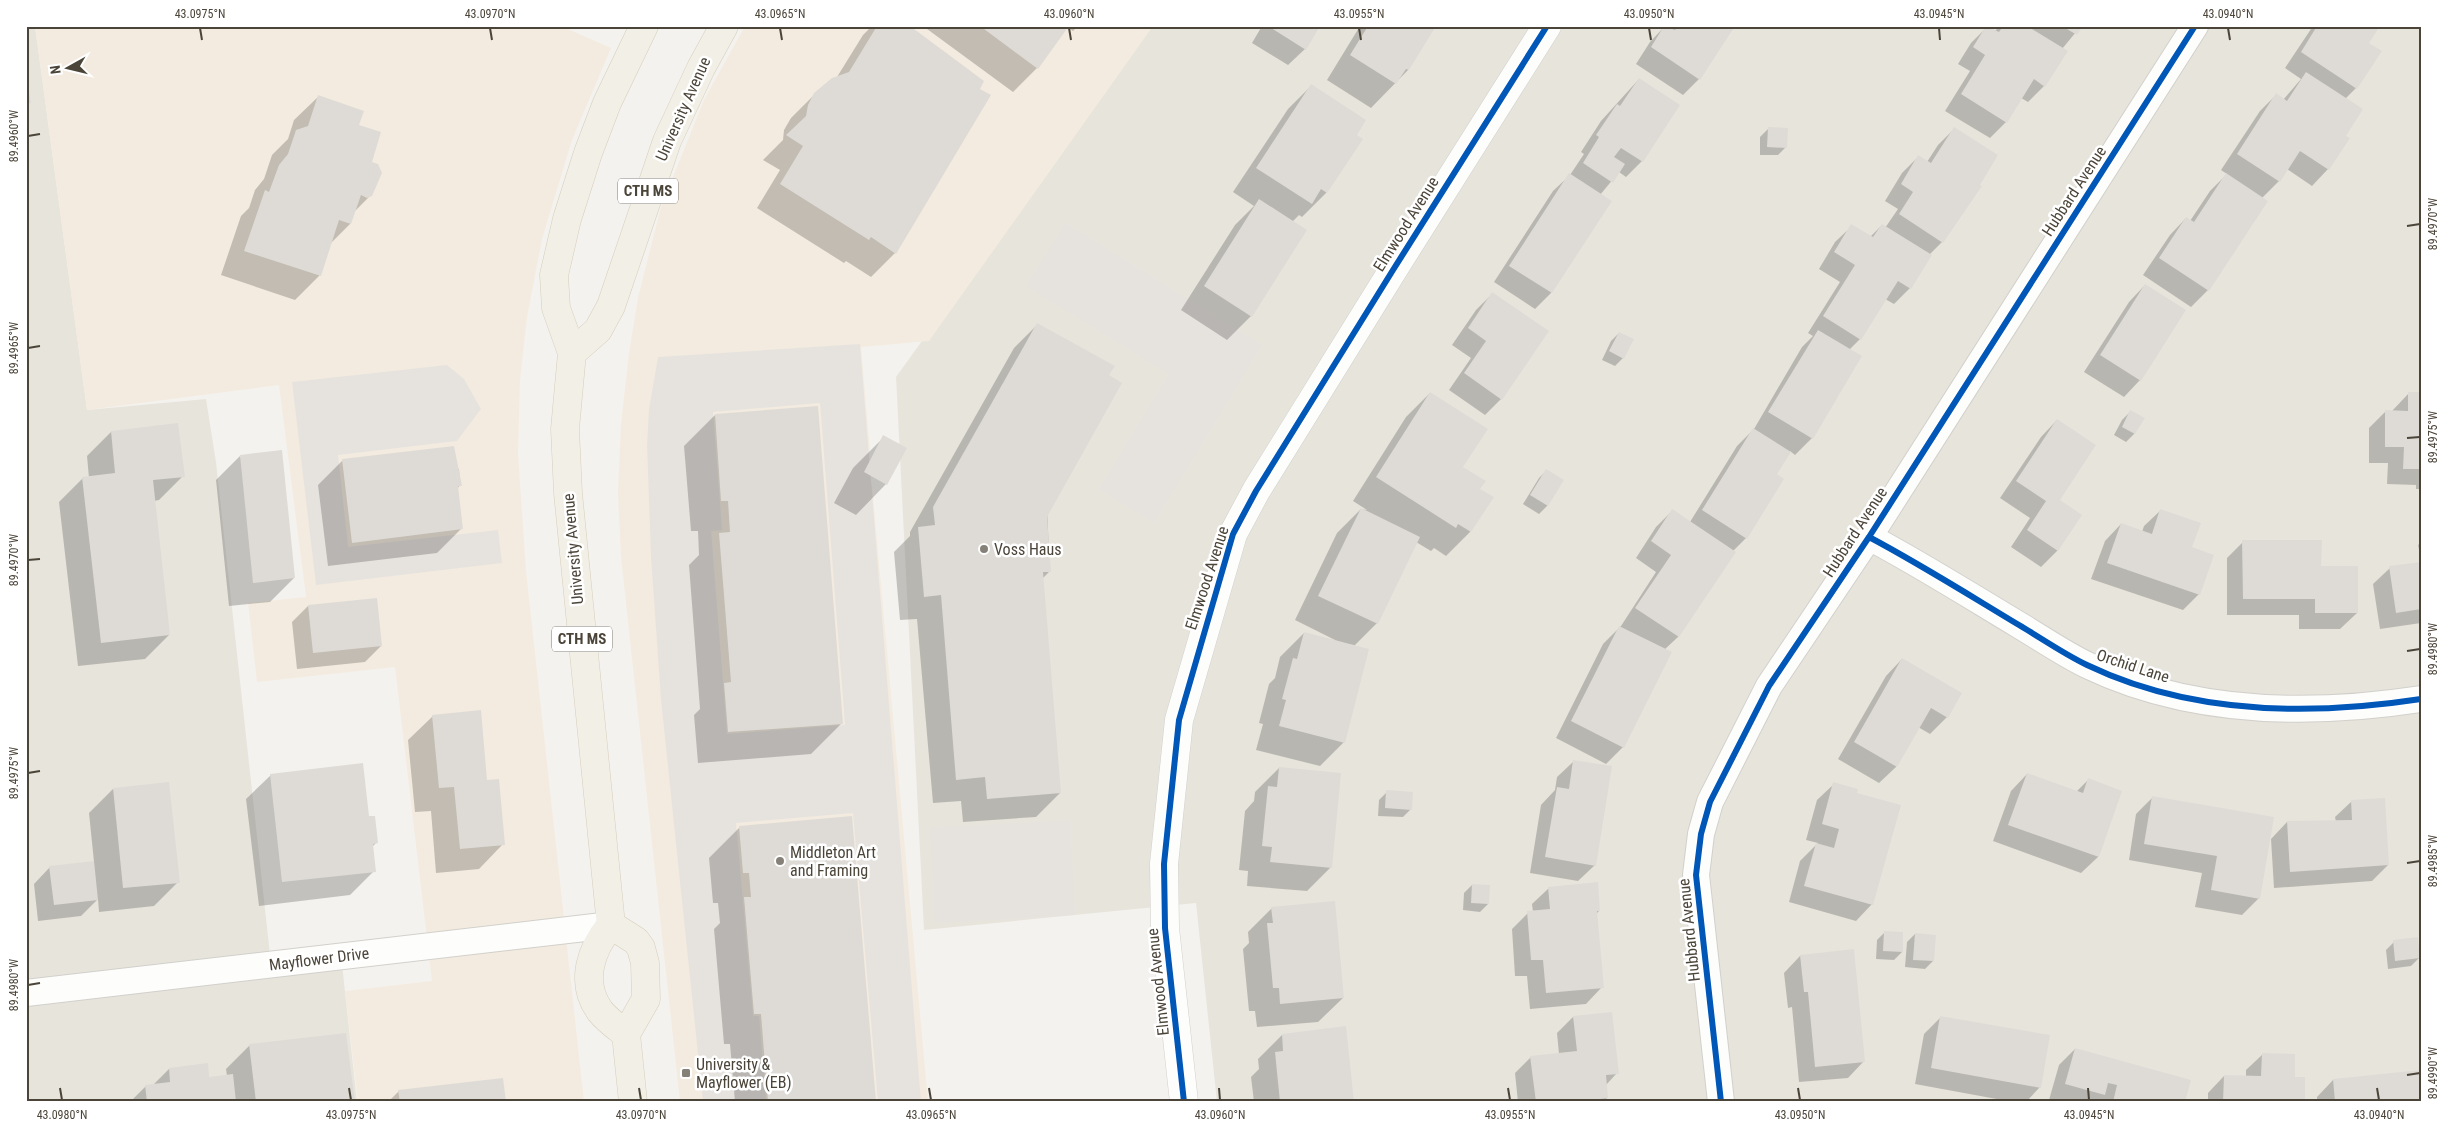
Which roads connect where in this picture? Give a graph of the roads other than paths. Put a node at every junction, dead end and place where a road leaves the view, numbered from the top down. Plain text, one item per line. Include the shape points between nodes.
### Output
1 (644, 26) edge
2 (724, 26) edge
3 (1547, 26) edge
4 (2195, 26) edge
5 (572, 353) junction
6 (1869, 537) junction
7 (2421, 699) edge
8 (611, 925) junction
9 (26, 993) edge
10 (626, 1034) junction
11 (633, 1102) edge
12 (1184, 1102) edge
13 (1720, 1102) edge

1 - 5 main road, University Avenue / CTH MS via 596,132 560,244 554,293
2 - 5 main road, University Avenue / CTH MS via 666,141 611,306 598,330
3 - 12 street, Elmwood Avenue via 1256,491 1233,534 1179,720 1164,864 1165,928
4 - 6 street, Hubbard Avenue
5 - 8 main road, University Avenue / CTH MS via 565,429 569,510
6 - 7 street, Orchid Lane via 2086,665 2148,688 2239,706 2295,710 2378,706
6 - 13 street, Hubbard Avenue via 1769,686 1710,802 1701,834 1696,875
8 - 9 street, Mayflower Drive
8 - 10 main road via 592,954 591,983 600,1011
8 - 10 main road via 636,941 645,963 646,999
10 - 11 main road

